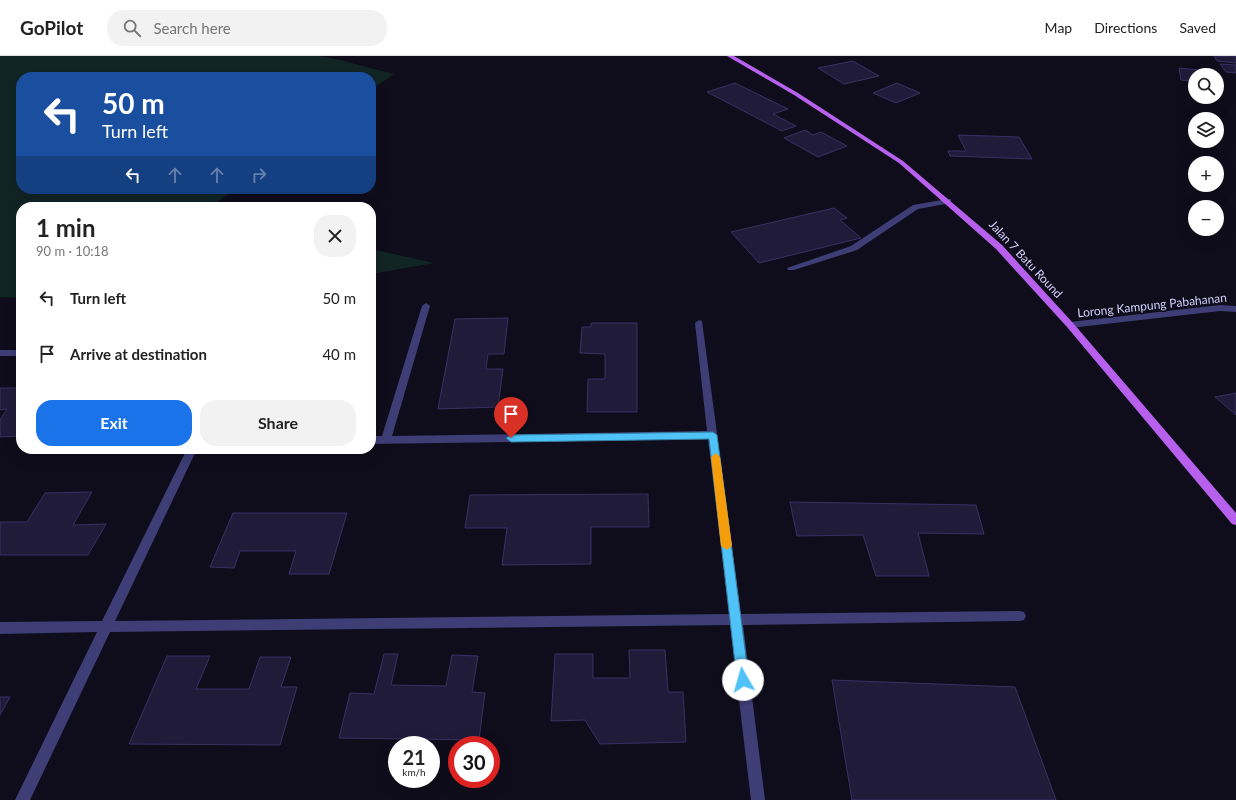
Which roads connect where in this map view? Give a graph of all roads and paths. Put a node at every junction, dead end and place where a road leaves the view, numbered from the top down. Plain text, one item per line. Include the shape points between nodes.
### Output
1 (730, 56) edge
2 (948, 201) junction
3 (791, 268) dead end
4 (426, 306) dead end
5 (1236, 308) edge
6 (699, 323) dead end
7 (1070, 325) junction
8 (0, 353) edge
9 (16, 353) edge
10 (713, 435) junction
11 (376, 440) edge
12 (386, 440) junction
13 (190, 454) edge
14 (1236, 520) edge
15 (1020, 616) dead end
16 (736, 620) junction
17 (106, 627) junction
18 (0, 628) edge
19 (22, 800) edge
20 (758, 800) edge

1 - 2 main road, Jalan 7 Batu Round via 864,137 901,162
2 - 3 street via 916,207 854,248
2 - 7 main road, Jalan 7 Batu Round via 999,247
4 - 12 street
5 - 7 street, Lorong Kampung Pabahanan
6 - 10 street
7 - 14 main road, Jalan 7 Batu Round
8 - 9 street
10 - 12 street
10 - 16 street
11 - 12 street
13 - 17 street
15 - 16 street
16 - 17 street
16 - 20 street
17 - 18 street
17 - 19 street

